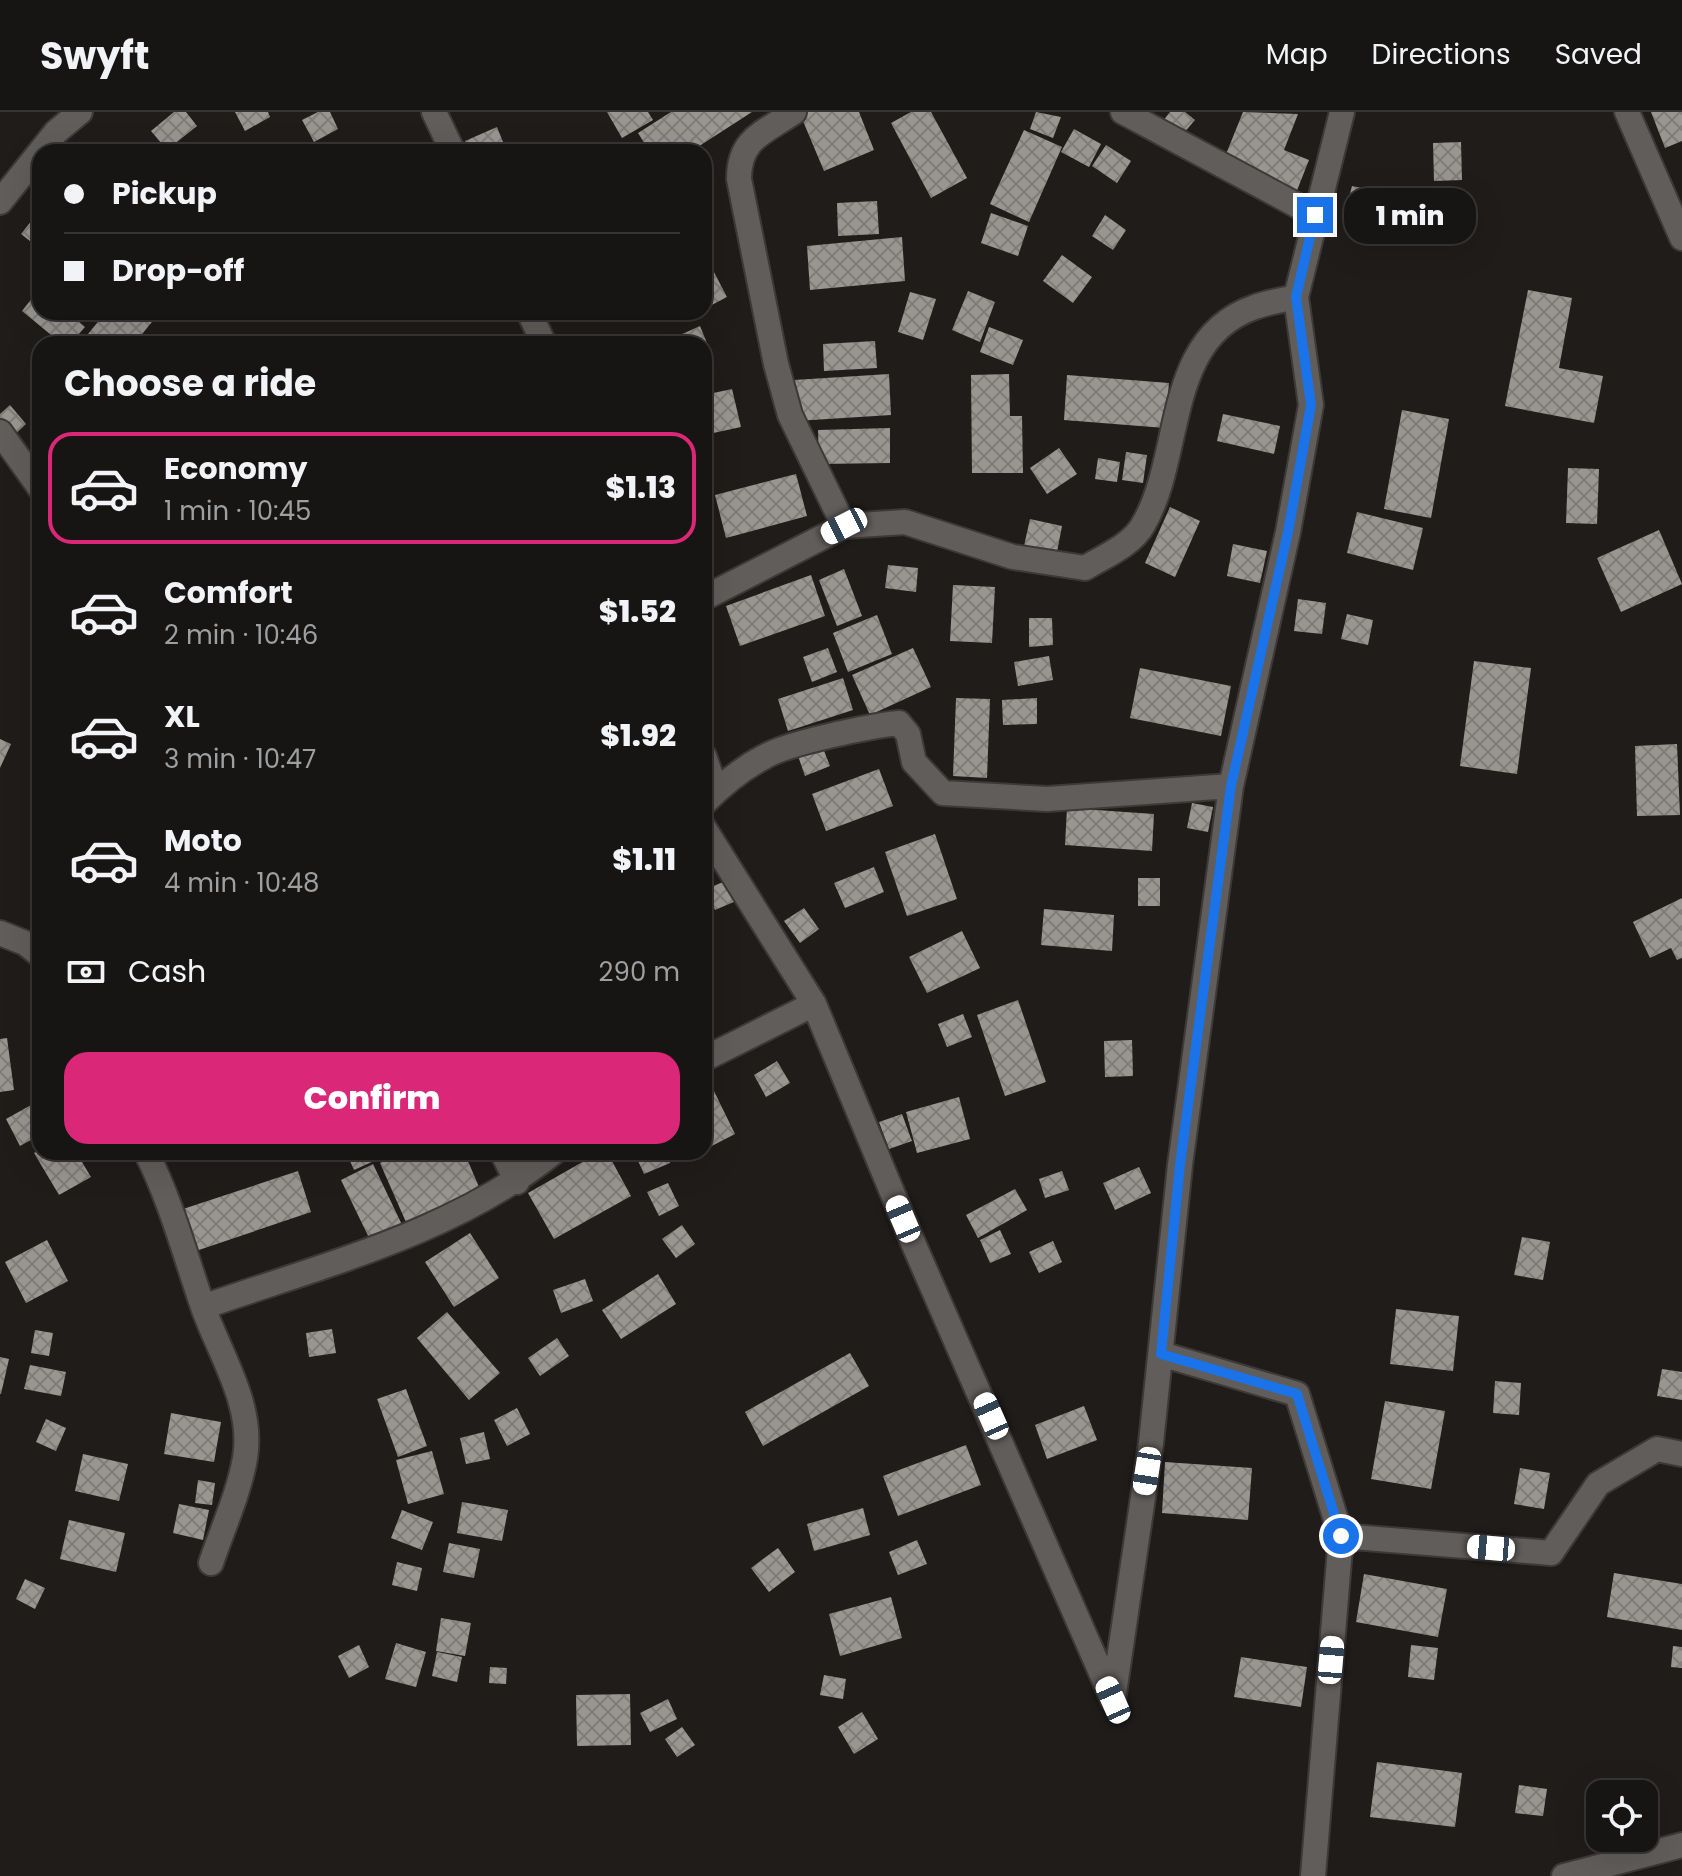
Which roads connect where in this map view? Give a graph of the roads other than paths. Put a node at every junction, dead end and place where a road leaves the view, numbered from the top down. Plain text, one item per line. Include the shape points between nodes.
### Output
1 (80, 112) edge
2 (434, 112) edge
3 (794, 112) edge
4 (1123, 112) edge
5 (1342, 112) edge
6 (1627, 112) edge
7 (46, 144) edge
8 (449, 144) edge
9 (32, 162) edge
10 (0, 202) edge
11 (1315, 215) junction
12 (1682, 238) edge
13 (1296, 297) junction
14 (0, 432) edge
15 (32, 477) edge
16 (844, 526) junction
17 (712, 594) edge
18 (1231, 786) junction
19 (712, 795) edge
20 (712, 841) edge
21 (0, 933) edge
22 (32, 949) edge
23 (814, 1004) junction
24 (712, 1055) edge
25 (150, 1160) edge
26 (506, 1160) edge
27 (544, 1160) edge
28 (517, 1182) junction
29 (203, 1307) junction
30 (1161, 1354) junction
31 (1682, 1454) edge
32 (1341, 1536) junction
33 (211, 1563) dead end
34 (1682, 1845) edge
35 (1313, 1876) edge
36 (1564, 1876) edge

1 - 7 street
2 - 8 street
3 - 16 street via 742,151 739,179 790,415
4 - 11 street
5 - 11 street
6 - 12 street
9 - 10 street
11 - 13 street
13 - 16 street via 1253,307 1222,326 1190,364 1161,485 1142,528 1085,568 1013,557 905,522
13 - 18 street via 1311,405
14 - 15 street
16 - 17 street
18 - 19 street via 1047,799 943,793 914,762 908,734 899,723 767,755
18 - 30 street via 1180,1165
20 - 23 street
21 - 22 street
23 - 24 street
23 - 30 street via 1113,1700
25 - 29 street
26 - 28 street
27 - 28 street
28 - 29 street via 399,1239
29 - 33 street via 236,1384 245,1421 245,1458
30 - 32 street via 1297,1394
31 - 32 street via 1657,1449 1598,1484 1551,1553
32 - 35 street
34 - 36 street

